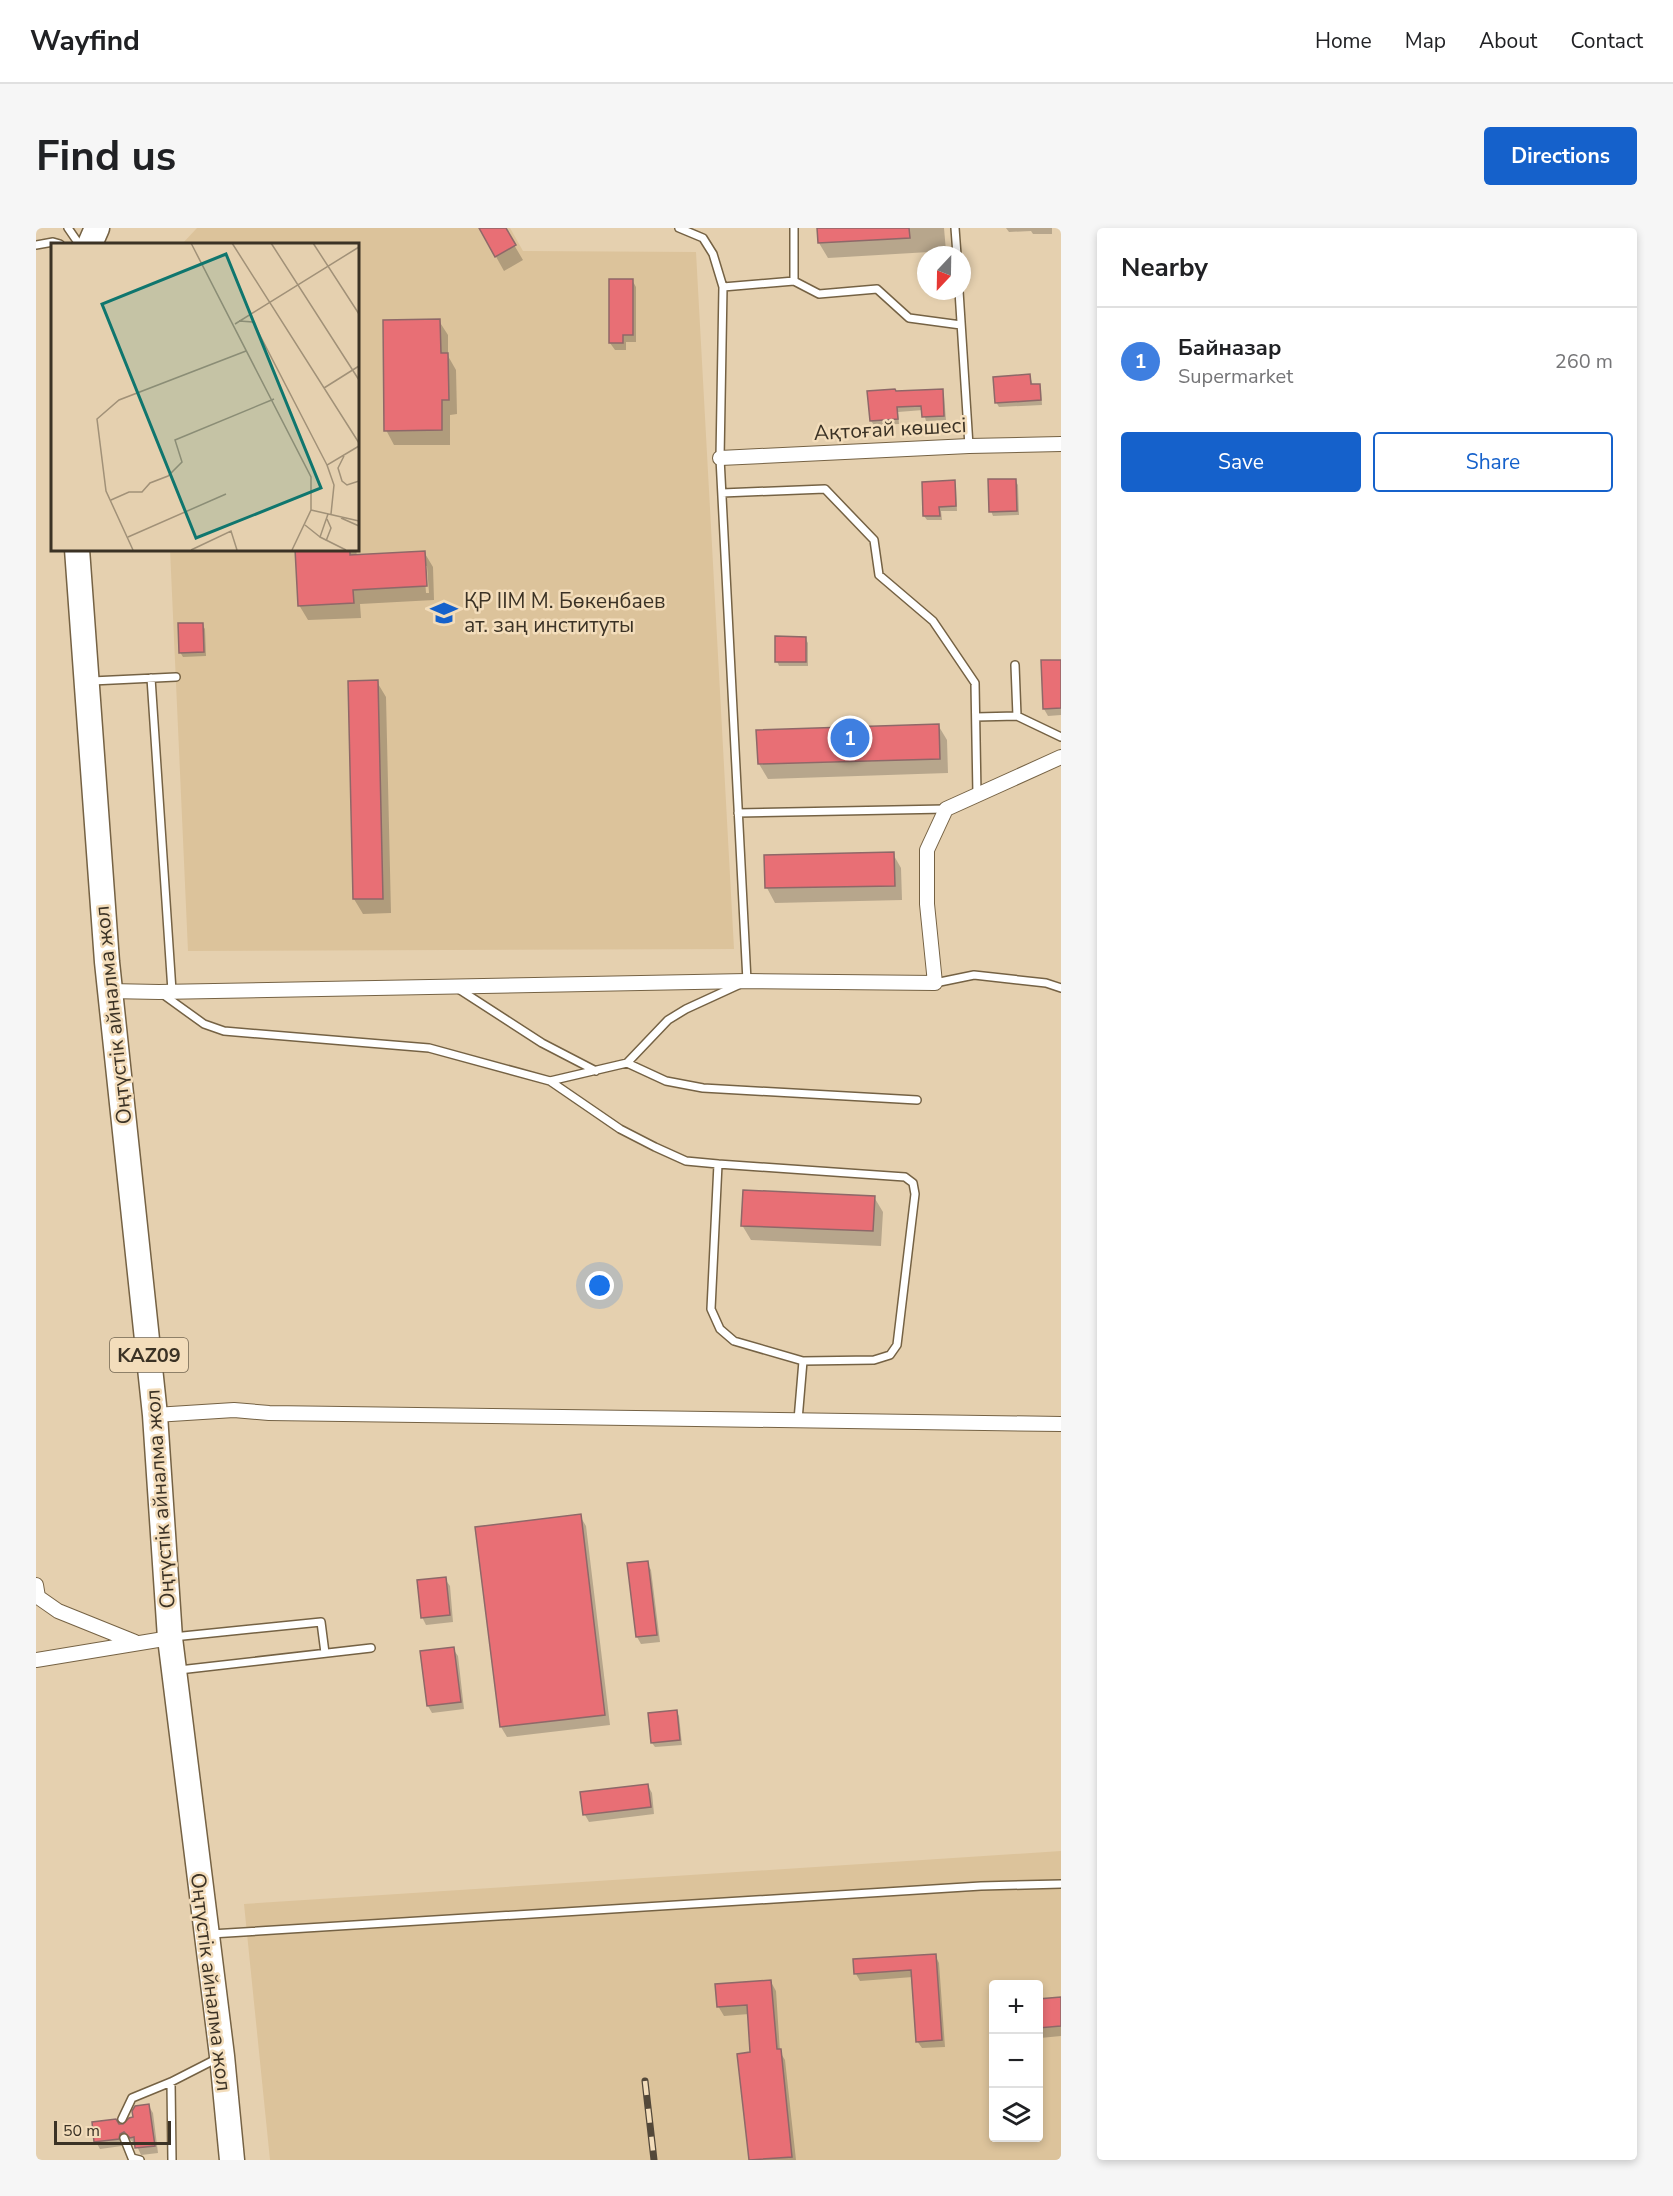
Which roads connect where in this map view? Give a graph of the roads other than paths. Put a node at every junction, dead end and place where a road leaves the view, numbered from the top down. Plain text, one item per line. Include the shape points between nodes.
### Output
1 (68, 228) edge
2 (97, 228) edge
3 (679, 228) edge
4 (794, 228) edge
5 (955, 228) edge
6 (56, 243) edge
7 (78, 243) edge
8 (90, 243) edge
9 (36, 245) edge
10 (956, 246) edge
11 (794, 281) junction
12 (723, 287) junction
13 (960, 300) edge
14 (961, 325) junction
15 (1061, 444) edge
16 (969, 446) junction
17 (720, 458) junction
18 (722, 493) junction
19 (77, 550) edge
20 (1015, 665) dead end
21 (176, 677) dead end
22 (151, 678) junction
23 (86, 681) junction
24 (976, 717) junction
25 (1017, 717) junction
26 (1061, 737) edge
27 (1061, 757) edge
28 (977, 795) junction
29 (946, 809) junction
30 (738, 813) junction
31 (747, 981) junction
32 (935, 983) junction
33 (454, 986) junction
34 (1061, 988) edge
35 (110, 991) junction
36 (165, 991) junction
37 (627, 1063) junction
38 (596, 1071) junction
39 (550, 1081) junction
40 (917, 1100) dead end
41 (718, 1164) junction
42 (803, 1360) junction
43 (155, 1414) junction
44 (798, 1420) junction
45 (1061, 1424) edge
46 (36, 1585) edge
47 (170, 1638) junction
48 (135, 1642) junction
49 (371, 1648) dead end
50 (325, 1653) junction
51 (36, 1660) edge
52 (174, 1671) junction
53 (1061, 1884) edge
54 (205, 1934) junction
55 (222, 2056) junction
56 (171, 2082) junction
57 (122, 2118) dead end
58 (124, 2138) dead end
59 (140, 2160) edge
60 (172, 2160) edge
61 (232, 2160) edge

1 - 7 lane
2 - 8 highway
3 - 12 lane via 698,234 708,243
4 - 11 lane
5 - 10 lane
6 - 9 lane
11 - 12 lane
11 - 14 lane via 819,294 877,289 909,318
12 - 17 lane
13 - 14 lane
14 - 16 lane
15 - 16 street, Ақтоғай көшесі
16 - 17 street, Ақтоғай көшесі
17 - 18 lane
18 - 24 lane via 825,489 874,540 879,575 933,621 975,683
18 - 30 lane
19 - 23 highway, Оңтүстік айналма жол / KAZ09
20 - 25 lane
21 - 22 lane
22 - 23 lane
22 - 36 lane
23 - 35 highway, Оңтүстік айналма жол / KAZ09
24 - 25 lane
24 - 28 lane
25 - 26 lane
27 - 28 street
28 - 29 street
29 - 30 lane
29 - 32 street via 927,850 927,904
30 - 31 lane
31 - 32 street
31 - 33 street
31 - 37 lane via 668,1020
32 - 34 lane via 974,975
33 - 36 street
33 - 38 lane via 542,1043
35 - 36 street
35 - 43 highway, Оңтүстік айналма жол / KAZ09
36 - 39 lane via 204,1024 224,1031 429,1048
37 - 38 lane
37 - 40 lane via 666,1081 703,1088
38 - 39 lane
39 - 41 lane via 620,1129 655,1147 686,1161
41 - 42 lane via 711,1309 720,1329 734,1341
41 - 42 lane via 905,1178 913,1183 915,1194 897,1345 890,1355 874,1360
42 - 44 lane
43 - 44 street via 234,1410
43 - 47 highway, Оңтүстік айналма жол / KAZ09
44 - 45 street
46 - 48 street via 38,1597 58,1611
47 - 48 street
47 - 50 lane via 321,1622
47 - 52 highway, Оңтүстік айналма жол / KAZ09
48 - 51 street
49 - 50 lane
50 - 52 lane
52 - 54 highway, Оңтүстік айналма жол / KAZ09
53 - 54 lane
54 - 55 highway, Оңтүстік айналма жол / KAZ09
55 - 56 lane
55 - 61 highway, Оңтүстік айналма жол / KAZ09
56 - 57 lane via 132,2098
56 - 60 lane
58 - 59 lane via 132,2158

